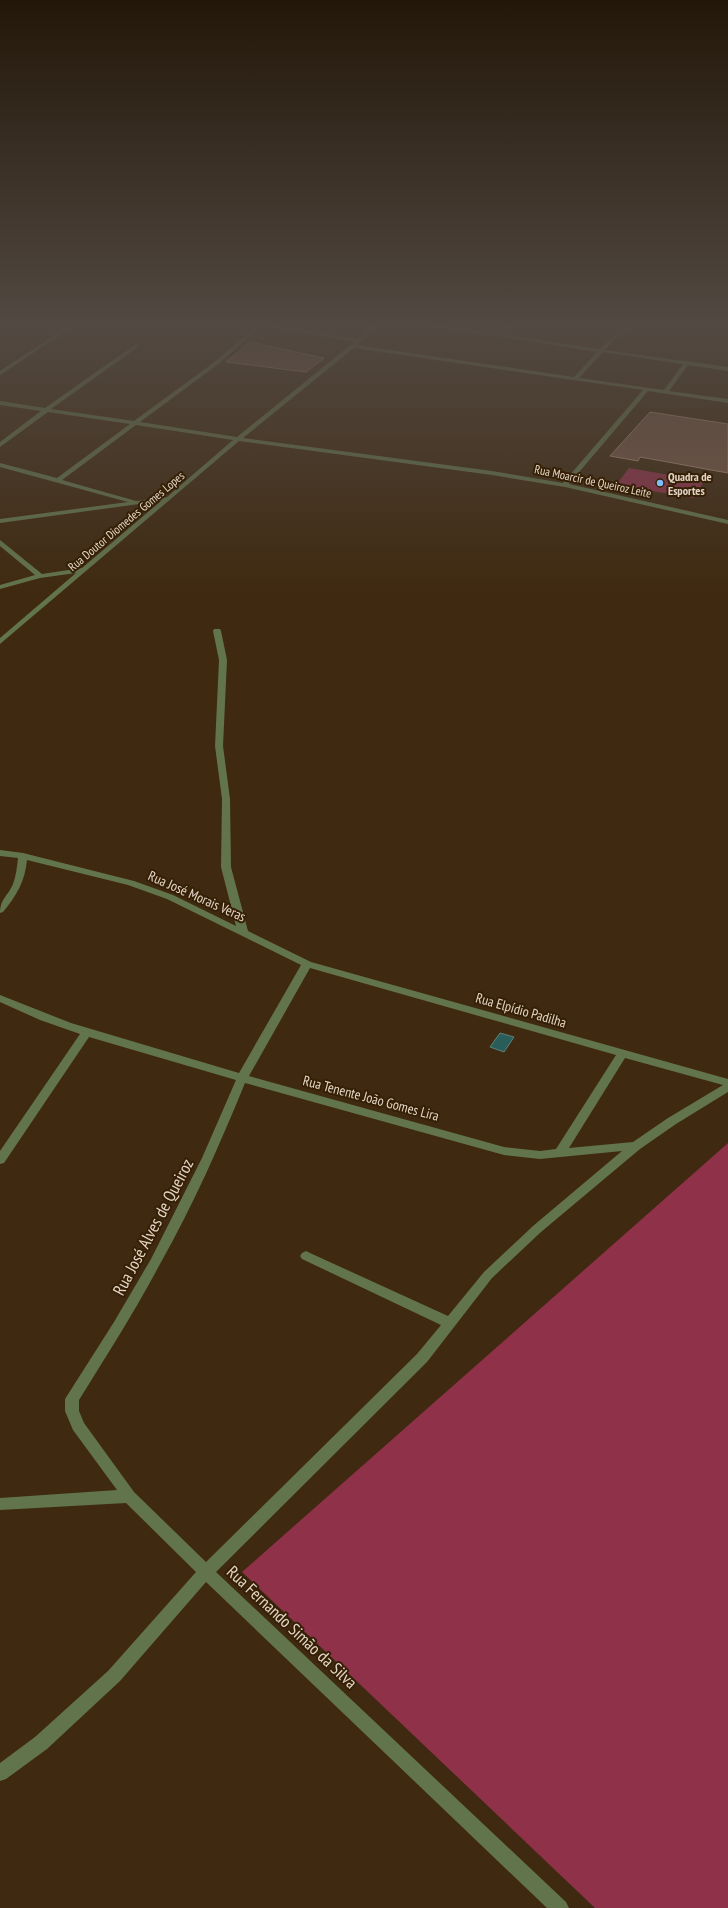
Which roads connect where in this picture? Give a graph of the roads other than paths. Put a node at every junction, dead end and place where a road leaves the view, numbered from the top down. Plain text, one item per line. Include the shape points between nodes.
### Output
1 (39, 415) edge
2 (80, 415) edge
3 (145, 415) edge
4 (268, 415) edge
5 (625, 415) edge
6 (134, 423) junction
7 (238, 439) junction
8 (0, 445) edge
9 (0, 465) edge
10 (57, 481) junction
11 (565, 485) junction
12 (170, 498) junction
13 (137, 502) junction
14 (0, 521) edge
15 (728, 522) edge
16 (0, 542) edge
17 (85, 570) junction
18 (40, 576) junction
19 (0, 587) edge
20 (217, 631) dead end
21 (0, 642) edge
22 (0, 853) edge
23 (23, 856) junction
24 (0, 910) edge
25 (243, 932) junction
26 (306, 964) junction
27 (0, 998) edge
28 (87, 1032) junction
29 (623, 1053) junction
30 (242, 1078) junction
31 (728, 1083) edge
32 (728, 1087) edge
33 (636, 1146) junction
34 (559, 1154) junction
35 (0, 1160) edge
36 (306, 1256) dead end
37 (450, 1323) junction
38 (129, 1496) junction
39 (0, 1504) edge
40 (206, 1572) junction
41 (0, 1773) edge
42 (560, 1908) edge

1 - 8 street
2 - 6 street, Rua Moarcir de Queiroz Leite
3 - 6 street
4 - 7 street, Rua Doutor Diomedes Gomes Lopes
5 - 11 street
6 - 7 street, Rua Moarcir de Queiroz Leite
6 - 10 street
7 - 11 street, Rua Moarcir de Queiroz Leite via 449,466
7 - 12 street, Rua Doutor Diomedes Gomes Lopes
9 - 10 street
10 - 13 street
11 - 15 street, Rua Moarcir de Queiroz Leite
12 - 13 street
12 - 17 street, Rua Doutor Diomedes Gomes Lopes
13 - 14 street
16 - 18 street
17 - 18 street
17 - 21 street, Rua Doutor Diomedes Gomes Lopes
18 - 19 street
20 - 25 street via 223,660 219,746 226,799 226,867
22 - 23 street, Rua José Morais Veras
23 - 24 street via 16,890
23 - 25 street, Rua José Morais Veras via 131,883 170,897
25 - 26 street, Rua José Morais Veras
26 - 29 street, Rua Elpídio Padilha
26 - 30 street, Rua José Alves de Queiroz
27 - 28 street, Rua Tenente João Gomes Lira
28 - 30 street, Rua Tenente João Gomes Lira
28 - 35 street
29 - 31 street, Rua Elpídio Padilha
29 - 34 street
30 - 34 street, Rua Tenente João Gomes Lira via 504,1151 540,1155
30 - 38 street, Rua José Alves de Queiroz via 208,1158 156,1261 119,1326 72,1399 72,1411 78,1426
32 - 33 street, Rua Tenente João Gomes Lira
33 - 34 street, Rua Tenente João Gomes Lira
33 - 37 street via 537,1228 488,1275
36 - 37 street
37 - 40 street via 422,1358 380,1401
38 - 39 street
38 - 40 street, Rua José Alves de Queiroz
40 - 41 street, Rua Fernando Simão da Silva via 114,1676 41,1743
40 - 42 street, Rua Fernando Simão da Silva

